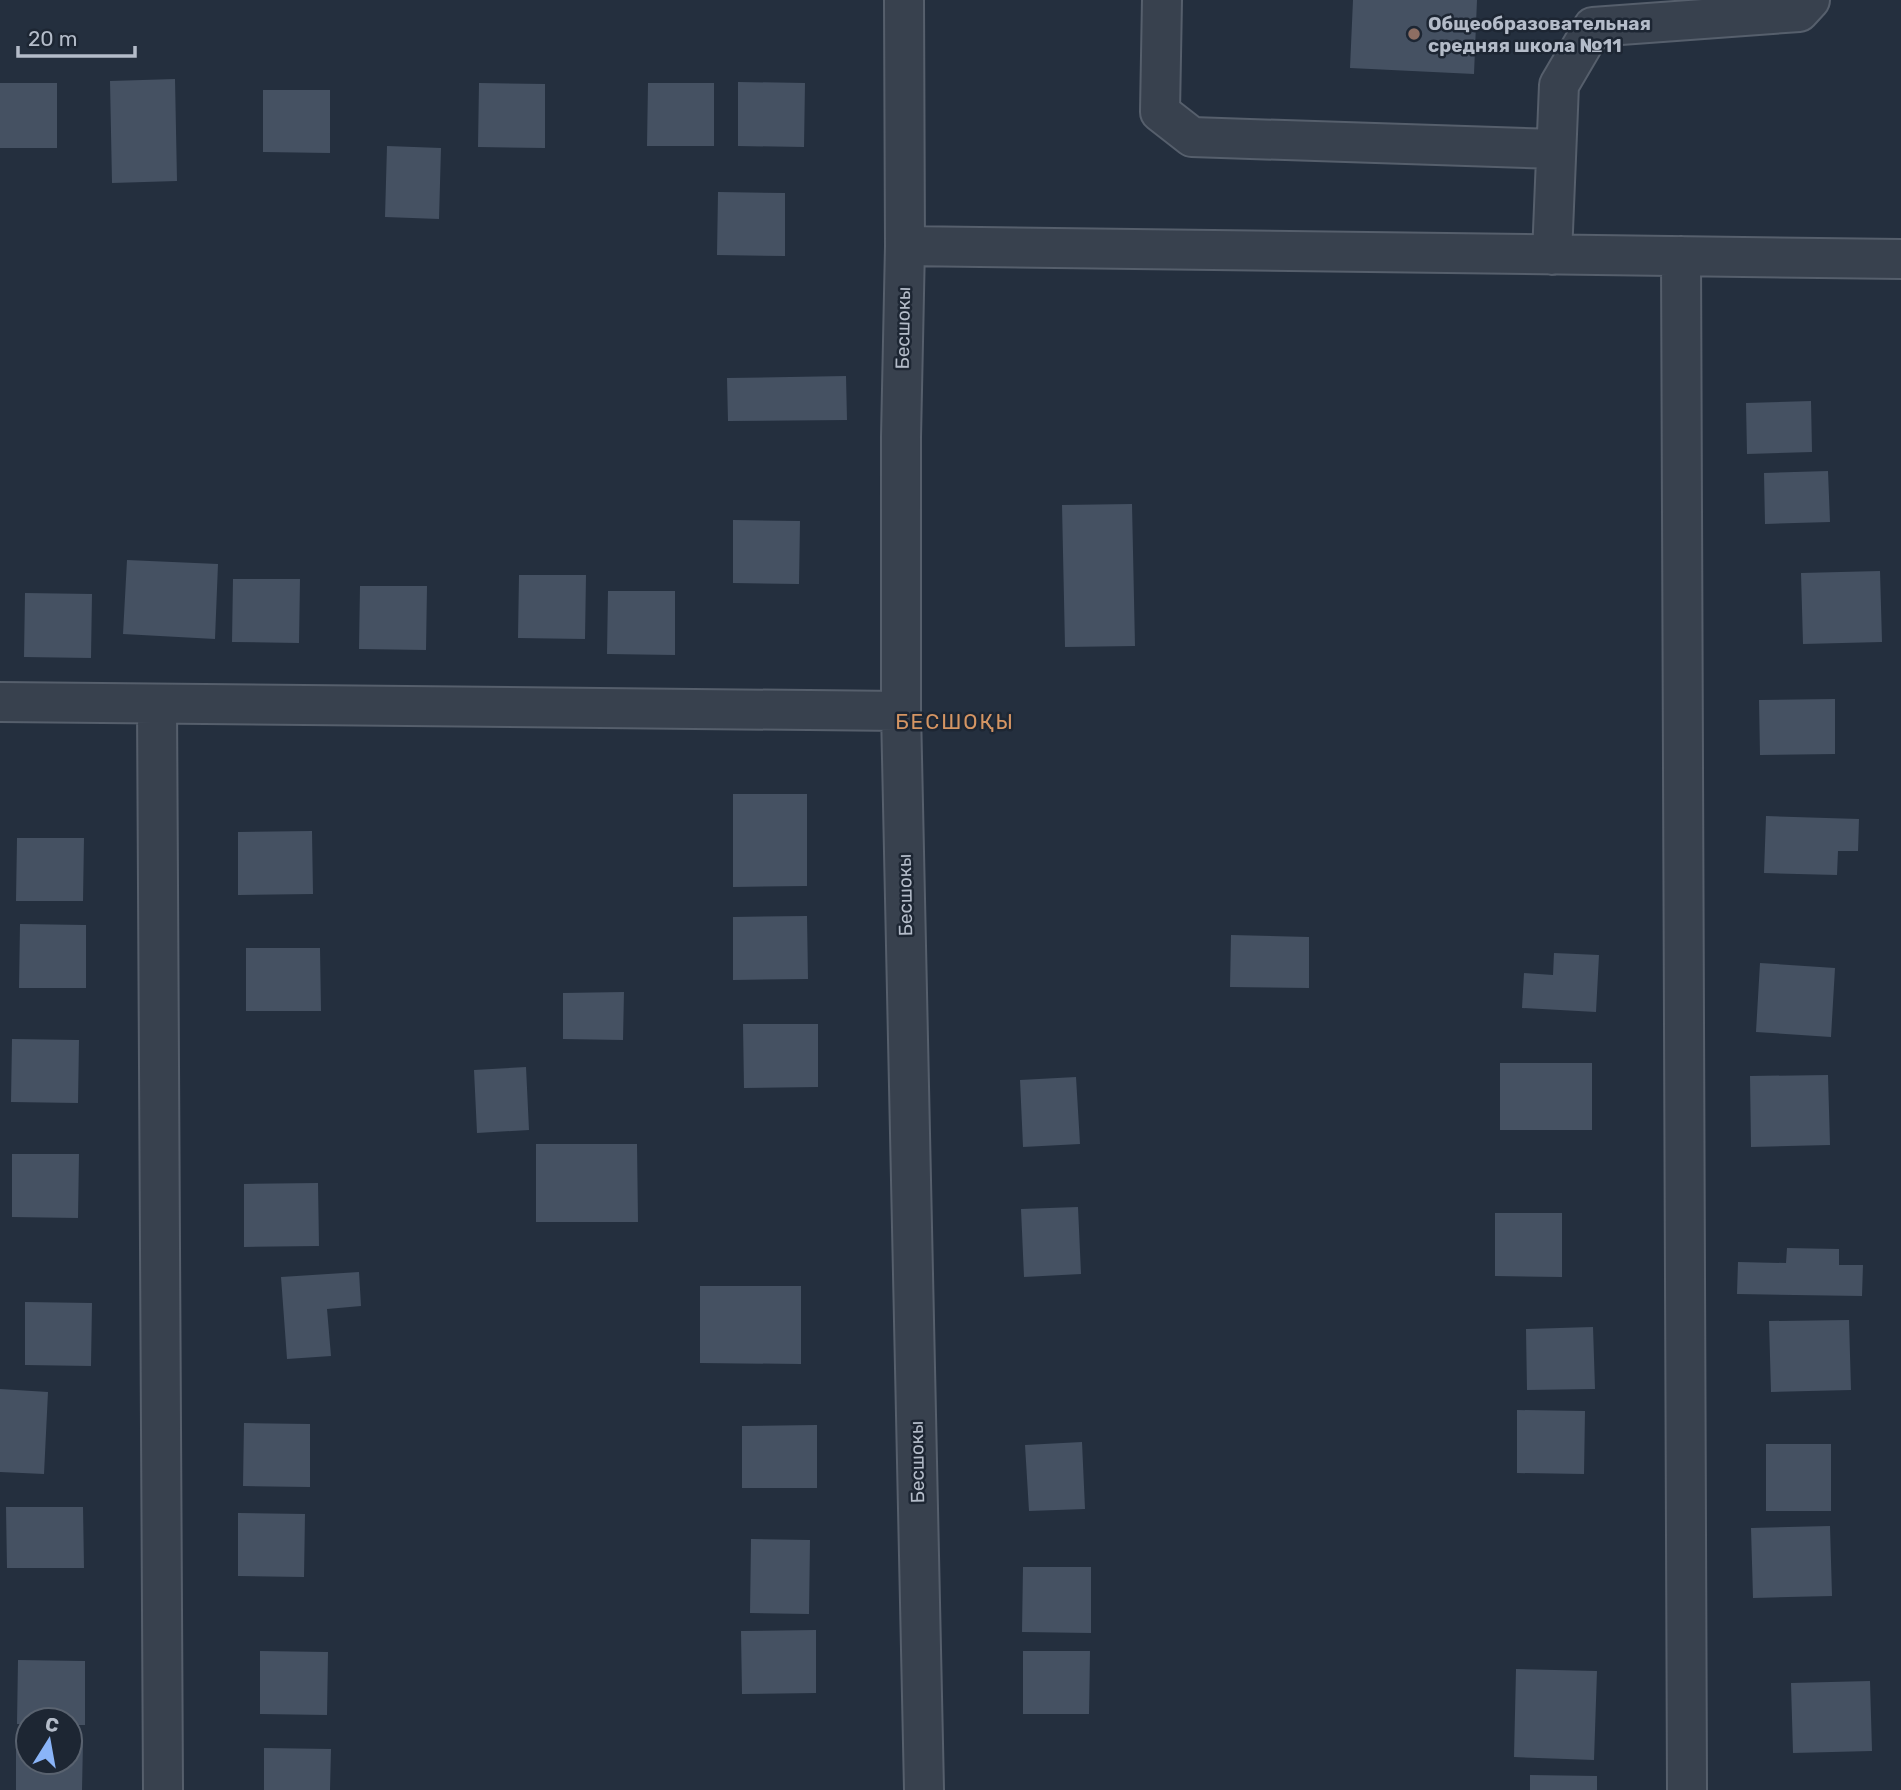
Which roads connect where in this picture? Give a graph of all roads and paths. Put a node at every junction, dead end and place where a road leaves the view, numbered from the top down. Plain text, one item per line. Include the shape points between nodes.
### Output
1 (904, 0) edge
2 (1162, 0) edge
3 (1810, 0) edge
4 (1556, 149) junction
5 (905, 246) junction
6 (1552, 255) junction
7 (1681, 256) junction
8 (1901, 259) edge
9 (0, 702) edge
10 (157, 704) junction
11 (901, 711) junction
12 (163, 1790) edge
13 (924, 1790) edge
14 (1687, 1790) edge

1 - 5 street, Бесшокы
2 - 4 street via 1160,112 1192,137
3 - 4 street via 1799,12 1593,27 1559,85
4 - 6 street
5 - 6 street
5 - 11 street, Бесшокы
6 - 7 street
7 - 8 street
7 - 14 street
9 - 10 street
10 - 11 street
10 - 12 street
11 - 13 street, Бесшокы

